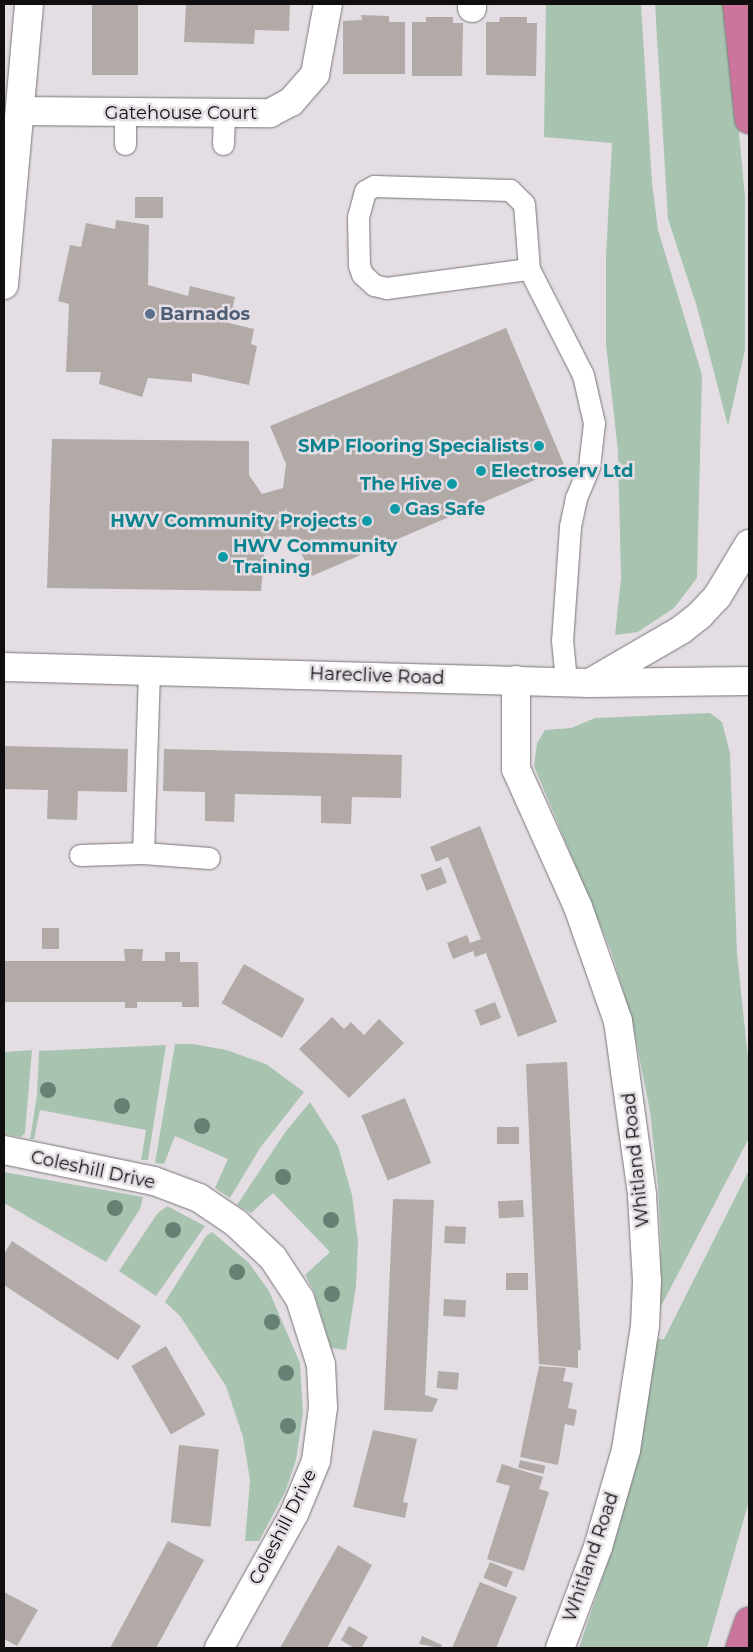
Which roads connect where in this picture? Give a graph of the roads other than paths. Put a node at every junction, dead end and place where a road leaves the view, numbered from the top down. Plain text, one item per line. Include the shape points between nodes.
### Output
1 (29, 4) edge
2 (328, 4) edge
3 (736, 4) edge
4 (20, 111) junction
5 (125, 113) junction
6 (224, 113) junction
7 (749, 119) edge
8 (125, 144) dead end
9 (223, 144) dead end
10 (529, 269) junction
11 (4, 285) edge
12 (749, 544) edge
13 (4, 666) edge
14 (149, 668) junction
15 (516, 680) junction
16 (749, 681) edge
17 (578, 682) junction
18 (143, 854) junction
19 (80, 855) dead end
20 (209, 858) dead end
21 (4, 1150) edge
22 (749, 1622) edge
23 (219, 1648) edge
24 (560, 1648) edge
25 (740, 1648) edge

1 - 4 street
2 - 6 street, Gatehouse Court via 315,74 291,102 270,113
3 - 7 highway
4 - 5 street, Gatehouse Court
4 - 11 street
5 - 6 street, Gatehouse Court
5 - 8 lane
6 - 9 lane
10 - 10 lane via 386,288 374,285 362,274 359,265 358,217 365,191 374,186 510,190 524,204
10 - 17 lane via 583,374 594,422 588,467 576,498 570,527 562,640
12 - 17 street via 717,596 699,616 681,630
13 - 14 street, Hareclive Road
14 - 15 street, Hareclive Road
14 - 18 lane
15 - 17 street, Hareclive Road
15 - 24 street, Whitland Road via 516,769 578,907 618,1021 642,1195 647,1281 645,1326 626,1450 598,1547
16 - 17 street, Hareclive Road
18 - 19 lane
18 - 20 lane
21 - 23 street, Coleshill Drive via 154,1181 199,1198 236,1223 273,1258 300,1300 321,1365 324,1407 316,1461 294,1514
22 - 25 highway

